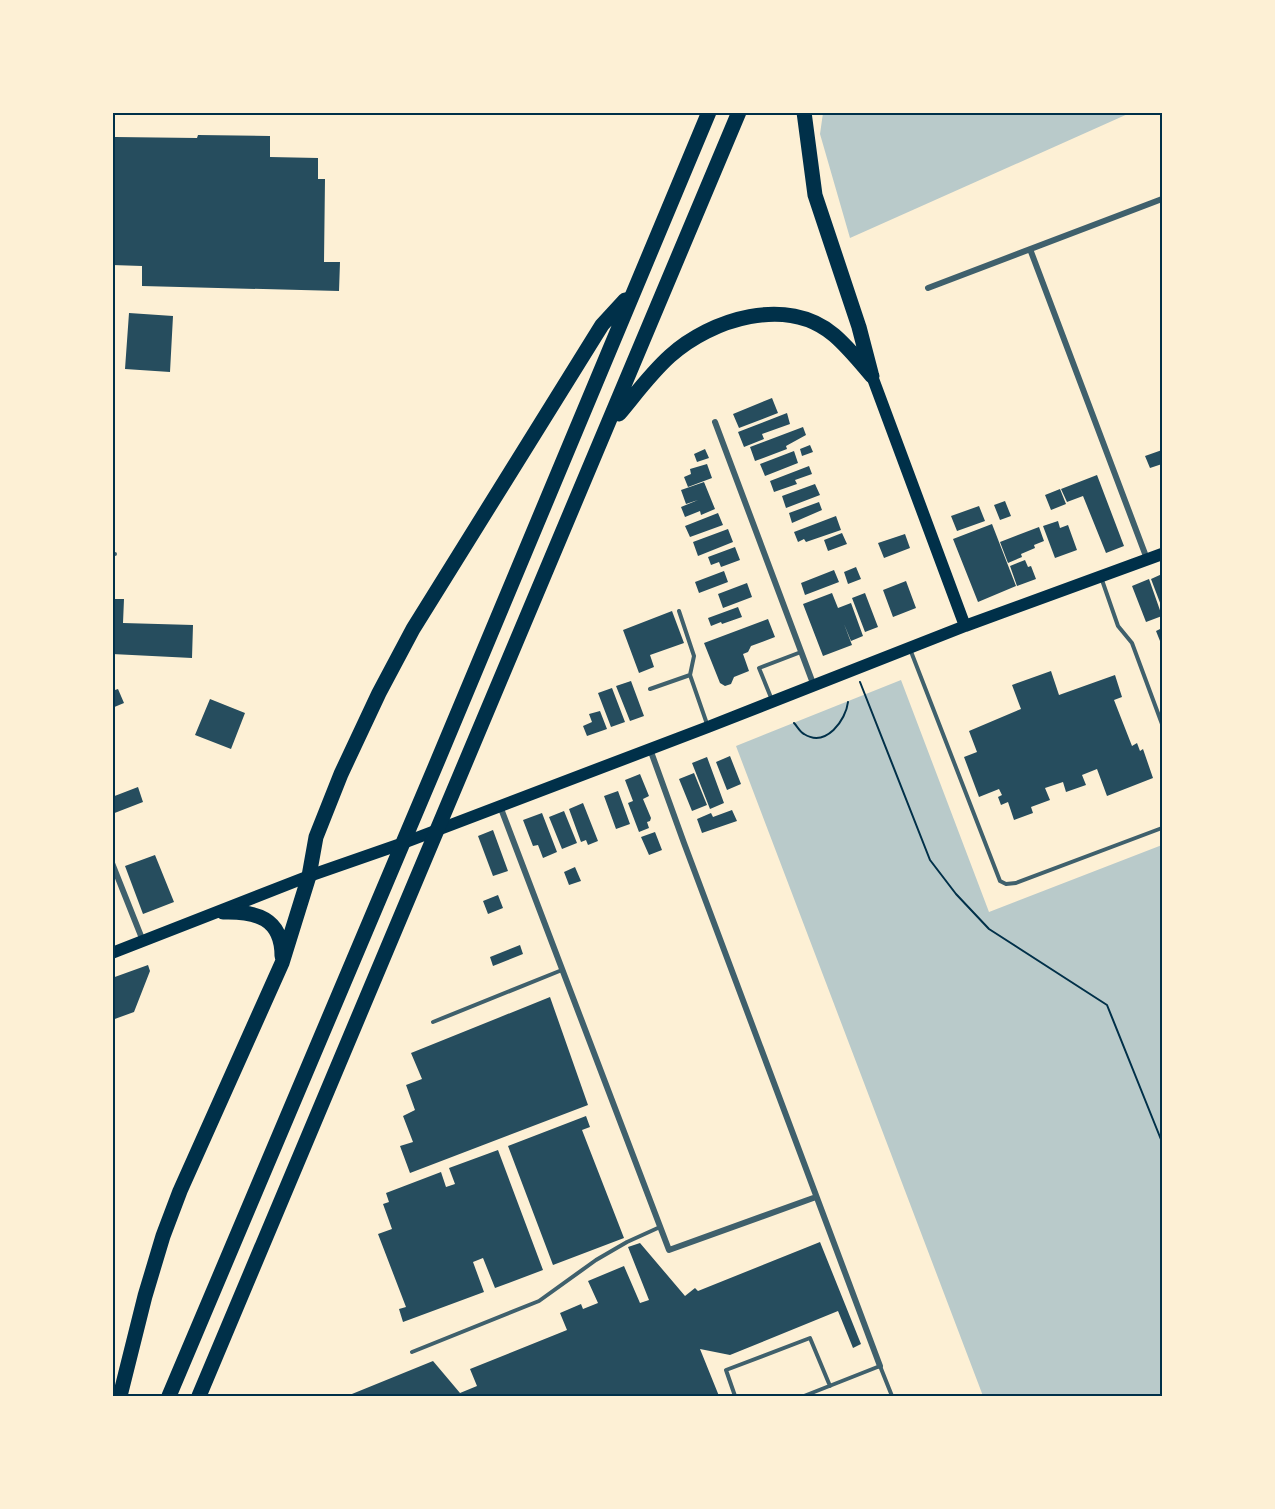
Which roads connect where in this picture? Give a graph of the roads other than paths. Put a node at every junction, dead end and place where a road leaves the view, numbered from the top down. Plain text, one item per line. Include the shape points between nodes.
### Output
1 (709, 112) edge
2 (739, 112) edge
3 (804, 112) edge
4 (1162, 199) edge
5 (1030, 249) junction
6 (928, 288) dead end
7 (633, 291) junction
8 (872, 376) junction
9 (715, 422) dead end
10 (608, 427) junction
11 (1162, 554) edge
12 (1148, 559) junction
13 (1101, 576) junction
14 (679, 611) dead end
15 (964, 626) junction
16 (909, 648) junction
17 (801, 652) junction
18 (690, 675) junction
19 (814, 686) junction
20 (650, 688) dead end
21 (772, 702) junction
22 (1162, 724) edge
23 (708, 727) junction
24 (651, 749) junction
25 (500, 806) junction
26 (1162, 828) edge
27 (112, 863) edge
28 (309, 876) junction
29 (223, 912) junction
30 (143, 942) junction
31 (112, 953) edge
32 (282, 963) junction
33 (562, 970) junction
34 (433, 1022) dead end
35 (816, 1197) junction
36 (660, 1227) junction
37 (412, 1352) dead end
38 (880, 1366) junction
39 (830, 1386) junction
40 (120, 1396) edge
41 (169, 1396) edge
42 (199, 1396) edge
43 (735, 1396) edge
44 (804, 1396) edge
45 (892, 1396) edge

1 - 7 highway
2 - 10 highway
3 - 8 highway via 815,195
4 - 5 street
5 - 6 street
5 - 12 street
7 - 28 highway via 602,325 413,628 341,774 316,837
7 - 41 highway
8 - 10 highway via 834,334 821,326 779,314 750,317 729,322 685,344
8 - 15 main road
9 - 17 street
10 - 42 highway
11 - 12 main road
12 - 13 main road
13 - 15 main road
13 - 22 lane via 1118,626 1132,643
14 - 18 lane via 694,656
15 - 16 main road
16 - 19 main road
16 - 26 lane via 1000,881 1016,884
17 - 19 street
17 - 21 lane via 759,668
18 - 20 lane
18 - 23 lane
19 - 21 main road
21 - 23 main road
23 - 24 main road
24 - 25 main road
24 - 35 street
25 - 28 main road
25 - 33 street
27 - 30 street
28 - 29 main road
28 - 32 highway
29 - 30 main road
29 - 32 highway via 259,914 275,928 282,945
30 - 31 main road
32 - 40 highway via 163,1236
33 - 34 lane
33 - 36 street
35 - 36 street via 669,1250
35 - 38 street
36 - 37 lane via 596,1260 539,1301
38 - 39 lane
38 - 45 lane
39 - 43 lane via 810,1338 726,1370
39 - 44 lane

